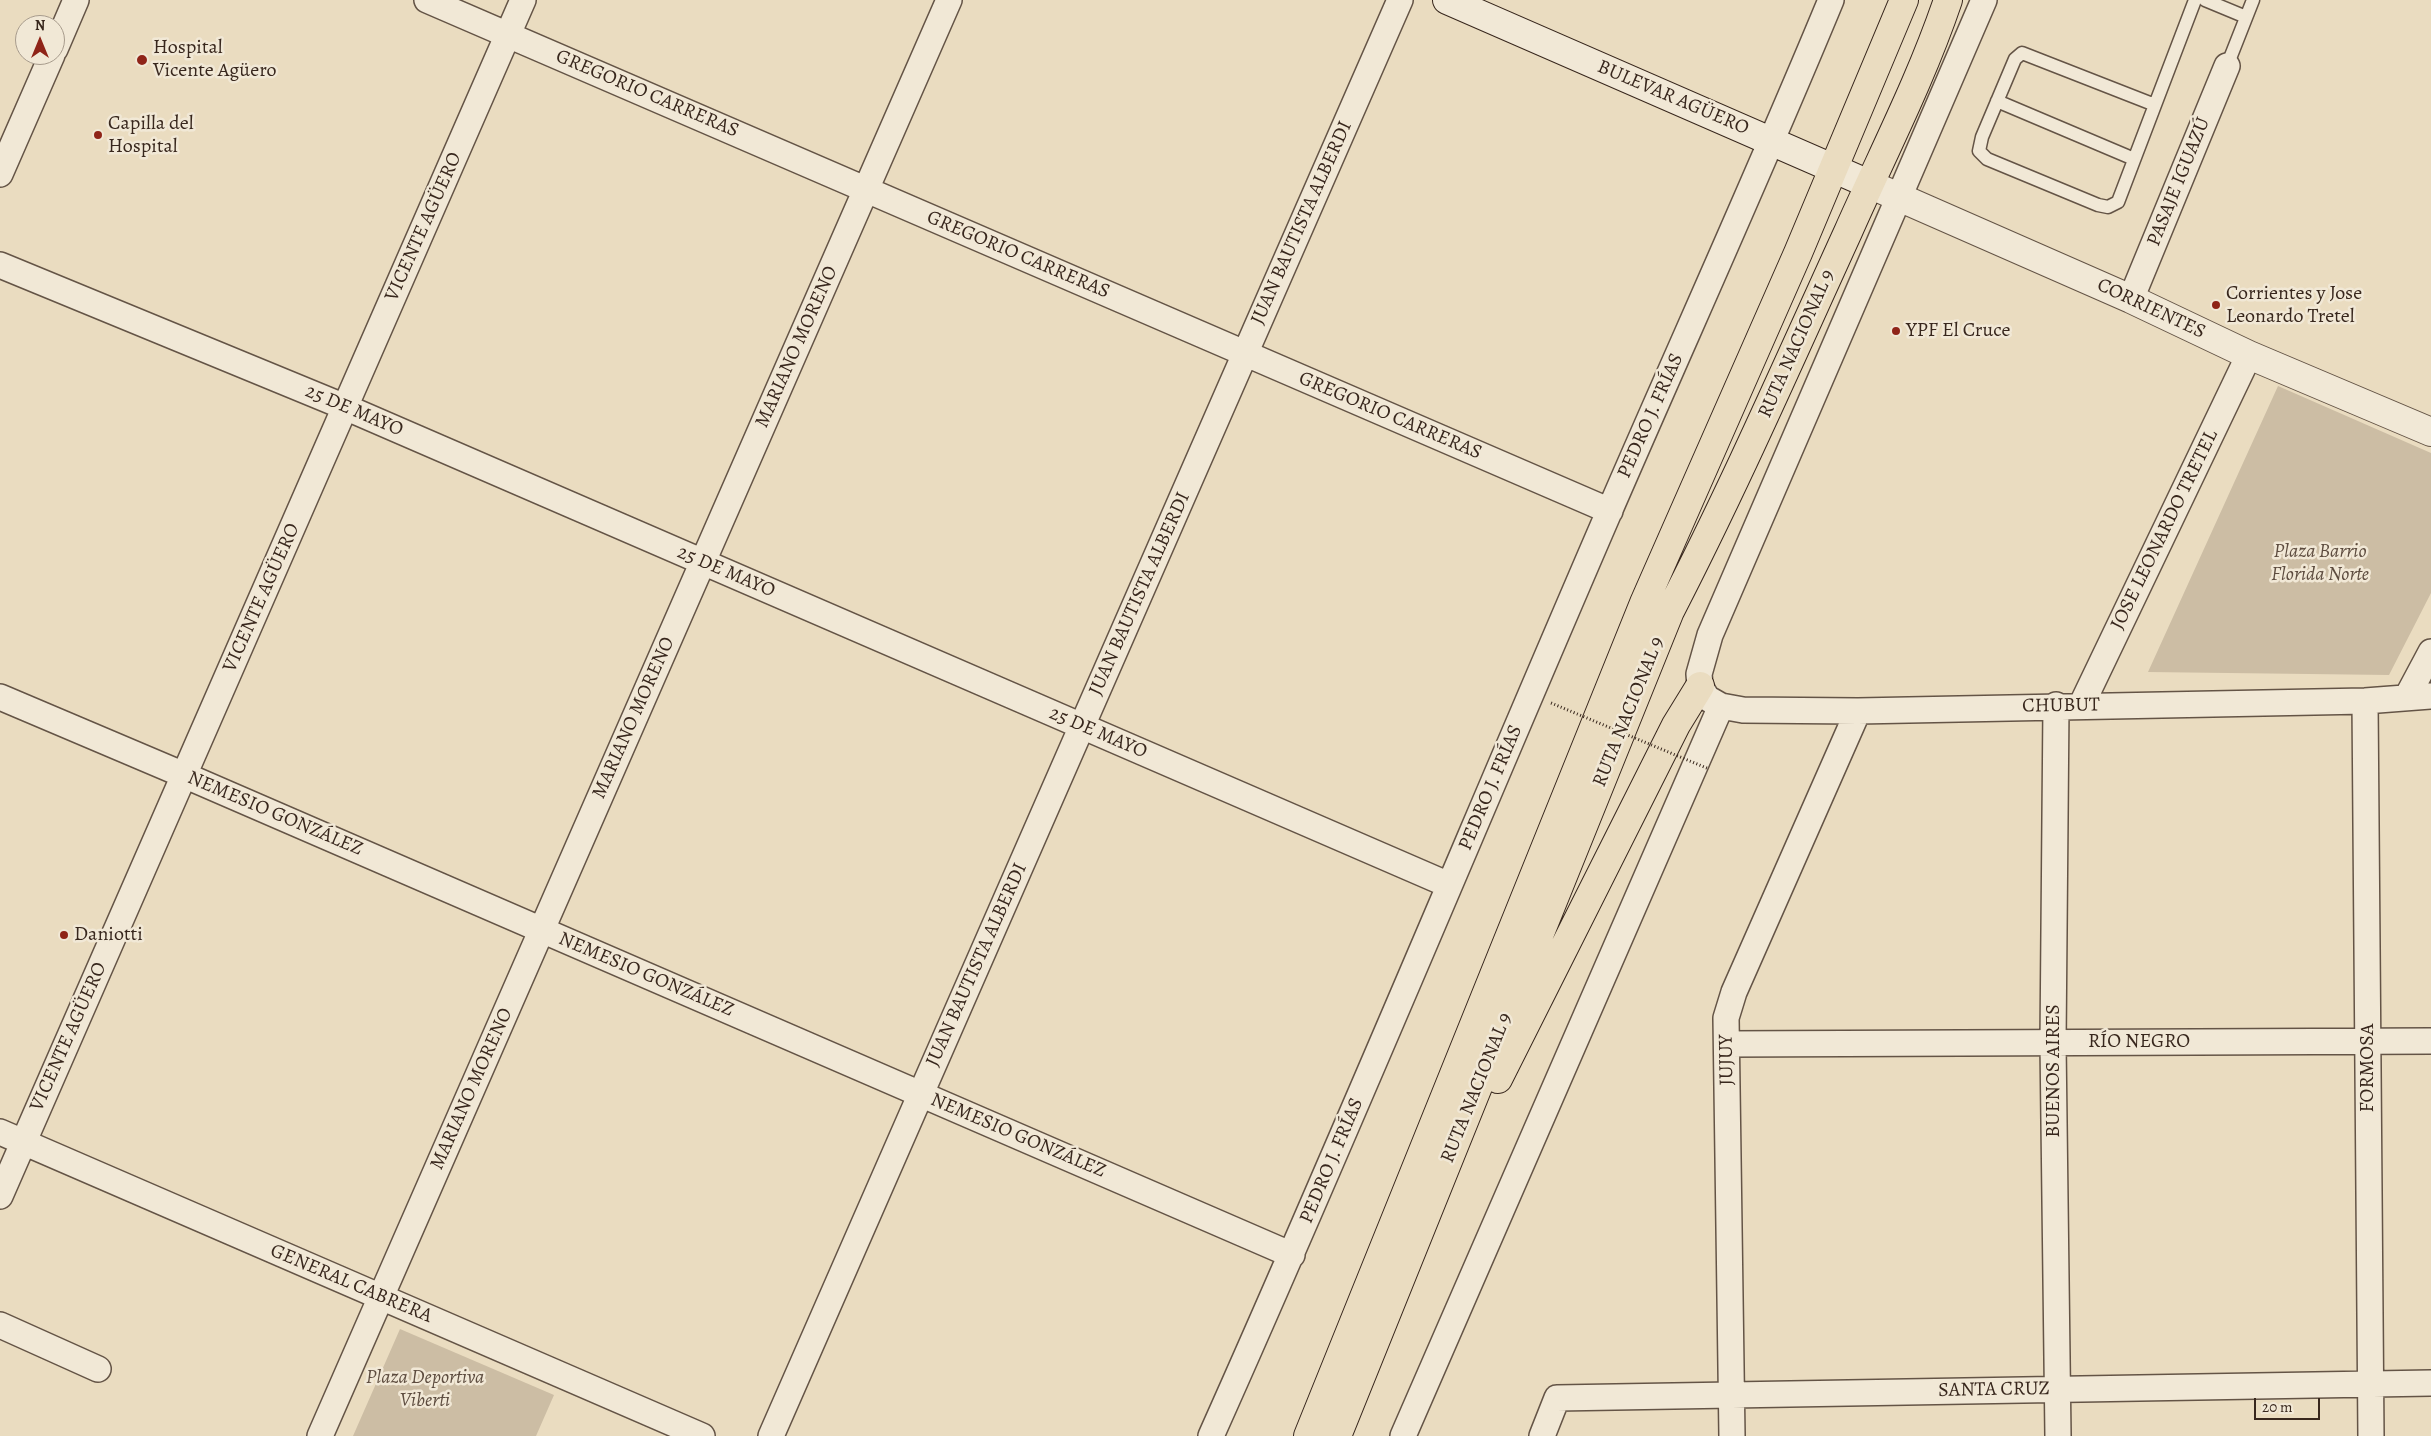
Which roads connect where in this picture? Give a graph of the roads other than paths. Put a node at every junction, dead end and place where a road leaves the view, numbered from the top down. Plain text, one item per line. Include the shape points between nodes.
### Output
1 (76, 0) edge
2 (427, 0) edge
3 (523, 0) edge
4 (949, 0) edge
5 (1400, 0) edge
6 (1447, 0) edge
7 (1831, 0) edge
8 (1904, 0) edge
9 (1948, 0) edge
10 (1984, 0) edge
11 (2195, 0) edge
12 (2205, 0) edge
13 (2254, 0) edge
14 (2246, 18) junction
15 (65, 26) edge
16 (509, 34) junction
17 (48, 65) edge
18 (2226, 66) joint
19 (1998, 101) junction
20 (2154, 106) junction
21 (1773, 141) junction
22 (2134, 159) junction
23 (1834, 169) junction
24 (0, 174) edge
25 (1869, 184) junction
26 (866, 189) junction
27 (1898, 198) junction
28 (0, 264) edge
29 (2131, 299) junction
30 (1245, 353) junction
31 (2250, 355) junction
32 (345, 407) junction
33 (2431, 432) edge
34 (1610, 511) junction
35 (703, 562) junction
36 (2431, 652) edge
37 (1700, 686) junction
38 (0, 697) edge
39 (2419, 697) edge
40 (2365, 701) junction
41 (2056, 705) junction
42 (1721, 706) junction
43 (2081, 706) junction
44 (1858, 711) junction
45 (1082, 726) junction
46 (184, 775) junction
47 (1449, 885) junction
48 (542, 930) junction
49 (2368, 1040) junction
50 (2431, 1041) edge
51 (2053, 1043) junction
52 (1727, 1044) junction
53 (921, 1094) junction
54 (0, 1132) edge
55 (24, 1142) junction
56 (1438, 1184) junction
57 (0, 1196) edge
58 (1292, 1254) junction
59 (381, 1297) junction
60 (0, 1325) edge
61 (98, 1369) dead end
62 (2431, 1383) edge
63 (2370, 1384) junction
64 (2058, 1389) junction
65 (1732, 1395) junction
66 (1352, 1396) junction
67 (1308, 1435) edge
68 (320, 1436) edge
69 (702, 1436) edge
70 (771, 1436) edge
71 (1211, 1436) edge
72 (1336, 1436) edge
73 (1343, 1436) edge
74 (1403, 1436) edge
75 (1542, 1436) edge
76 (1732, 1436) edge
77 (2058, 1436) edge
78 (2371, 1436) edge

1 - 15 street
2 - 16 street, GREGORIO CARRERAS
3 - 16 street, VICENTE AGÜERO
4 - 26 street, MARIANO MORENO
5 - 30 street, JUAN BAUTISTA ALBERDI
6 - 21 street, BULEVAR AGÜERO
7 - 21 street, PEDRO J. FRÍAS
8 - 23 highway, RUTA NACIONAL 9
9 - 25 highway, RUTA NACIONAL 9 via 1904,110
10 - 27 street
11 - 20 lane
12 - 14 lane
13 - 14 lane
14 - 18 lane
16 - 26 street, GREGORIO CARRERAS
16 - 32 street, VICENTE AGÜERO
17 - 24 street
18 - 29 street, PASAJE IGUAZÚ
19 - 20 lane via 2015,59 2022,53
19 - 22 lane
19 - 22 lane via 1982,136 1979,151 1987,159 2108,207 2118,202
20 - 22 lane
21 - 23 street, BULEVAR AGÜERO
21 - 34 street, PEDRO J. FRÍAS
23 - 25 street, BULEVAR AGÜERO
23 - 67 highway, RUTA NACIONAL 9 via 1636,622
25 - 27 street, BULEVAR AGÜERO
25 - 56 highway, RUTA NACIONAL 9 via 1722,510 1670,611
26 - 30 street, GREGORIO CARRERAS
26 - 35 street, MARIANO MORENO
27 - 29 street, CORRIENTES
27 - 37 street via 1710,635 1699,674
28 - 32 street, 25 DE MAYO
29 - 31 street, CORRIENTES
30 - 34 street, GREGORIO CARRERAS
30 - 45 street, JUAN BAUTISTA ALBERDI
31 - 33 street, CORRIENTES
31 - 43 street, JOSE LEONARDO TRETEL
32 - 35 street, 25 DE MAYO
32 - 46 street, VICENTE AGÜERO
34 - 47 street, PEDRO J. FRÍAS
35 - 45 street, 25 DE MAYO
35 - 48 street, MARIANO MORENO
36 - 39 street
37 - 42 street via 1707,698
37 - 56 highway via 1676,725 1501,1073
38 - 46 street, NEMESIO GONZÁLEZ
39 - 40 street, CHUBUT
40 - 43 street, CHUBUT
40 - 49 street, FORMOSA
41 - 43 street, CHUBUT
41 - 44 street, CHUBUT
41 - 51 street, BUENOS AIRES
42 - 44 street, CHUBUT via 1743,710
42 - 74 street
44 - 52 street, JUJUY via 1734,992 1726,1018
45 - 47 street, 25 DE MAYO
45 - 53 street, JUAN BAUTISTA ALBERDI
46 - 48 street, NEMESIO GONZÁLEZ
46 - 55 street, VICENTE AGÜERO
47 - 58 street, PEDRO J. FRÍAS
48 - 53 street, NEMESIO GONZÁLEZ
48 - 59 street, MARIANO MORENO
49 - 50 street, RÍO NEGRO
49 - 51 street, RÍO NEGRO
49 - 63 street, FORMOSA
51 - 52 street, RÍO NEGRO
51 - 64 street, BUENOS AIRES
52 - 65 street, JUJUY
53 - 58 street, NEMESIO GONZÁLEZ
53 - 70 street, JUAN BAUTISTA ALBERDI
54 - 55 street, GENERAL CABRERA
55 - 57 street, VICENTE AGÜERO
55 - 59 street, GENERAL CABRERA
56 - 66 highway, RUTA NACIONAL 9
58 - 71 street, PEDRO J. FRÍAS
59 - 68 street, MARIANO MORENO
59 - 69 street, GENERAL CABRERA
60 - 61 street
62 - 63 street, SANTA CRUZ
63 - 64 street, SANTA CRUZ
63 - 78 street, FORMOSA
64 - 65 street, SANTA CRUZ
64 - 77 street, BUENOS AIRES
65 - 75 street, SANTA CRUZ via 1557,1398
65 - 76 street, JUJUY
66 - 72 highway, RUTA NACIONAL 9
66 - 73 highway

